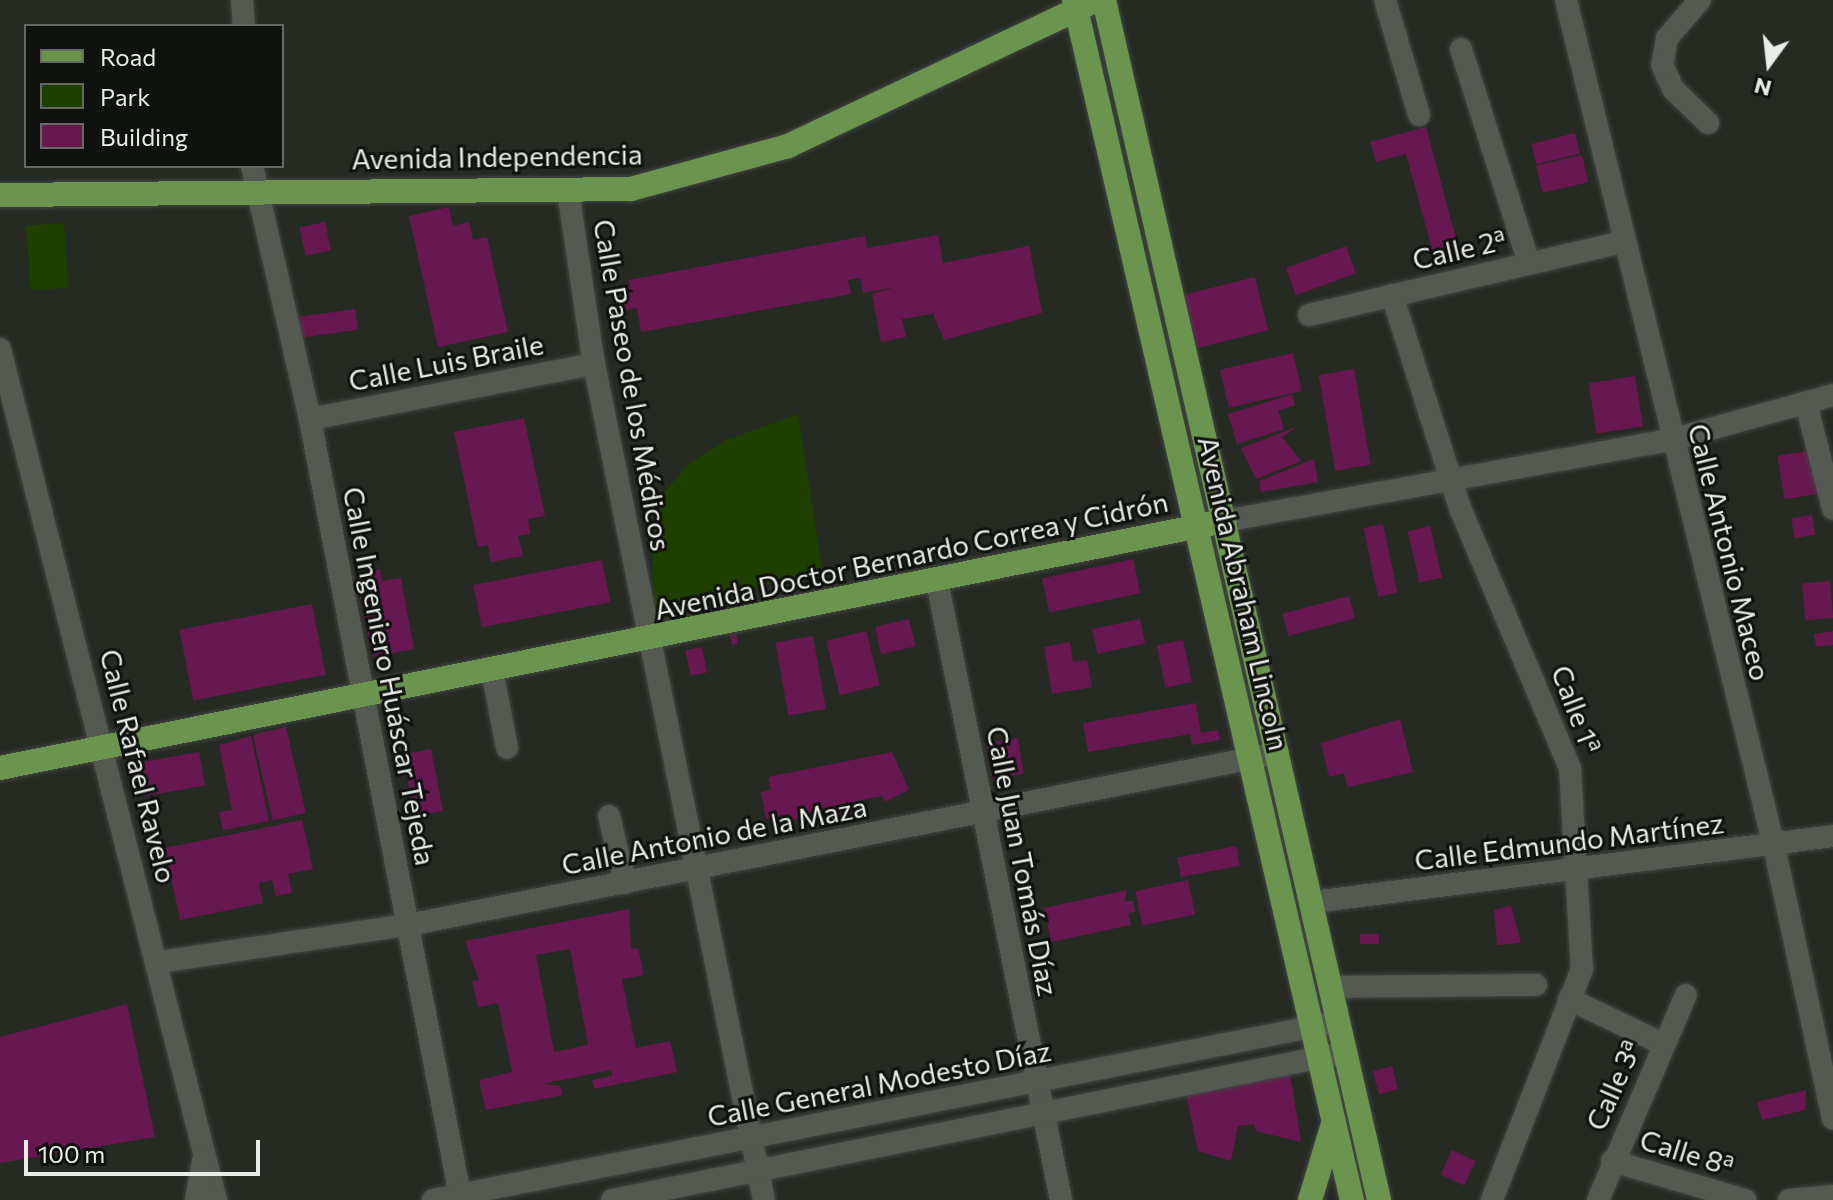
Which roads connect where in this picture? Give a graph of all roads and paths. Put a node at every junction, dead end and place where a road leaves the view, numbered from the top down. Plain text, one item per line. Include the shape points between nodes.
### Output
1 (242, 0) edge
2 (1102, 0) edge
3 (1385, 0) edge
4 (1566, 0) edge
5 (1700, 0) edge
6 (1076, 5) edge
7 (244, 24) edge
8 (1461, 49) dead end
9 (1419, 115) dead end
10 (1708, 123) dead end
11 (253, 176) edge
12 (568, 191) junction
13 (0, 195) edge
14 (1623, 242) junction
15 (1529, 264) junction
16 (1392, 295) junction
17 (1309, 315) dead end
18 (0, 349) edge
19 (594, 364) junction
20 (1833, 395) edge
21 (1806, 403) junction
22 (310, 419) junction
23 (1671, 440) junction
24 (1450, 481) junction
25 (1833, 509) edge
26 (1224, 521) junction
27 (1199, 527) junction
28 (937, 581) junction
29 (649, 640) junction
30 (492, 670) junction
31 (364, 696) junction
32 (103, 748) junction
33 (507, 748) dead end
34 (1278, 753) junction
35 (1251, 757) junction
36 (0, 768) edge
37 (981, 813) junction
38 (609, 816) dead end
39 (1833, 836) edge
40 (1774, 846) junction
41 (702, 868) junction
42 (1575, 872) junction
43 (625, 883) junction
44 (1313, 902) junction
45 (408, 925) junction
46 (159, 962) junction
47 (1536, 985) dead end
48 (1330, 987) junction
49 (1686, 995) dead end
50 (1569, 999) junction
51 (1337, 1022) junction
52 (1308, 1027) junction
53 (1663, 1044) junction
54 (1342, 1053) junction
55 (1316, 1058) junction
56 (1038, 1082) junction
57 (1044, 1113) junction
58 (1833, 1119) edge
59 (1333, 1120) junction
60 (753, 1140) junction
61 (204, 1157) junction
62 (1612, 1161) junction
63 (759, 1171) junction
64 (1833, 1196) edge
65 (461, 1197) edge
66 (196, 1200) edge
67 (216, 1200) edge
68 (433, 1200) edge
69 (612, 1200) edge
70 (764, 1200) edge
71 (1061, 1200) edge
72 (1310, 1200) edge
73 (1352, 1200) edge
74 (1379, 1200) edge
75 (1492, 1200) edge
76 (1598, 1200) edge
77 (1745, 1200) edge
78 (1789, 1200) edge

1 - 7 street
2 - 6 main road, Avenida Independencia
2 - 26 main road, Avenida Abraham Lincoln
3 - 9 street
4 - 14 street, Calle Antonio Maceo
5 - 10 street via 1667,38 1662,65 1673,89
6 - 12 main road, Avenida Independencia via 788,146 670,182
6 - 27 main road, Avenida Abraham Lincoln
8 - 15 street
11 - 12 main road, Avenida Independencia
11 - 13 main road, Avenida Independencia
11 - 22 street, Calle Ingeniero Huáscar Tejeda
12 - 19 street, Calle Paseo de los Médicos
14 - 15 street, Calle 2ª
14 - 23 street, Calle Antonio Maceo
15 - 16 street, Calle 2ª
16 - 17 street, Calle 2ª
16 - 24 street, Calle 1ª
18 - 32 street, Calle Rafael Ravelo
19 - 22 street, Calle Luis Braile
19 - 29 street, Calle Paseo de los Médicos
20 - 21 street, Avenida Doctor Bernardo Correa y Cidrón
21 - 23 street, Avenida Doctor Bernardo Correa y Cidrón
21 - 25 street
22 - 31 street, Calle Ingeniero Huáscar Tejeda
23 - 24 street, Avenida Doctor Bernardo Correa y Cidrón
23 - 40 street, Calle Antonio Maceo
24 - 26 street, Avenida Doctor Bernardo Correa y Cidrón
24 - 42 street, Calle 1ª via 1567,757
26 - 27 main road, Avenida Doctor Bernardo Correa y Cidrón
26 - 34 main road, Avenida Abraham Lincoln
27 - 28 main road, Avenida Doctor Bernardo Correa y Cidrón
27 - 35 main road, Avenida Abraham Lincoln
28 - 29 main road, Avenida Doctor Bernardo Correa y Cidrón
28 - 37 street, Calle Juan Tomás Díaz
29 - 30 main road, Avenida Doctor Bernardo Correa y Cidrón
29 - 41 street, Calle Paseo de los Médicos
30 - 31 main road, Avenida Doctor Bernardo Correa y Cidrón
30 - 33 street
31 - 32 main road, Avenida Doctor Bernardo Correa y Cidrón
31 - 45 street, Calle Ingeniero Huáscar Tejeda
32 - 36 main road, Avenida Doctor Bernardo Correa y Cidrón
32 - 46 street, Calle Rafael Ravelo
34 - 35 street, Calle Antonio de la Maza
34 - 44 main road, Avenida Abraham Lincoln
35 - 37 street, Calle Antonio de la Maza
35 - 52 main road, Avenida Abraham Lincoln
37 - 41 street, Calle Antonio de la Maza
37 - 56 street, Calle Juan Tomás Díaz
38 - 43 street
39 - 40 street, Calle Edmundo Martínez
40 - 42 street, Calle Edmundo Martínez
40 - 58 street, Calle Antonio Maceo
41 - 43 street, Calle Antonio de la Maza
41 - 60 street, Calle Paseo de los Médicos
42 - 44 street, Calle Edmundo Martínez
42 - 50 street, Calle 1ª via 1582,965
43 - 45 street, Calle Antonio de la Maza
44 - 48 main road, Avenida Abraham Lincoln
45 - 46 street, Calle Antonio de la Maza
45 - 65 street, Calle Ingeniero Huáscar Tejeda
46 - 61 street, Calle Rafael Ravelo
47 - 48 street
48 - 51 main road, Avenida Abraham Lincoln
49 - 53 street, Calle 3ª
50 - 53 street
50 - 75 street, Calle 1ª
51 - 52 street, Calle General Modesto Díaz
51 - 54 main road, Avenida Abraham Lincoln
52 - 55 main road, Avenida Abraham Lincoln
52 - 56 street, Calle General Modesto Díaz
53 - 62 street, Calle 3ª
54 - 55 street
54 - 74 main road, Avenida Abraham Lincoln
55 - 57 street
55 - 59 main road, Avenida Abraham Lincoln
56 - 57 street, Calle Juan Tomás Díaz
56 - 60 street, Calle General Modesto Díaz
57 - 63 street
57 - 71 street, Calle Juan Tomás Díaz
59 - 72 main road
59 - 73 main road, Avenida Abraham Lincoln
60 - 63 street, Calle Paseo de los Médicos
60 - 65 street, Calle General Modesto Díaz
61 - 66 street
61 - 67 street, Calle Rafael Ravelo
62 - 76 street, Calle 3ª
62 - 77 street, Calle 8ª
63 - 69 street
63 - 70 street, Calle Paseo de los Médicos
64 - 78 street
65 - 68 street, Calle General Modesto Díaz

